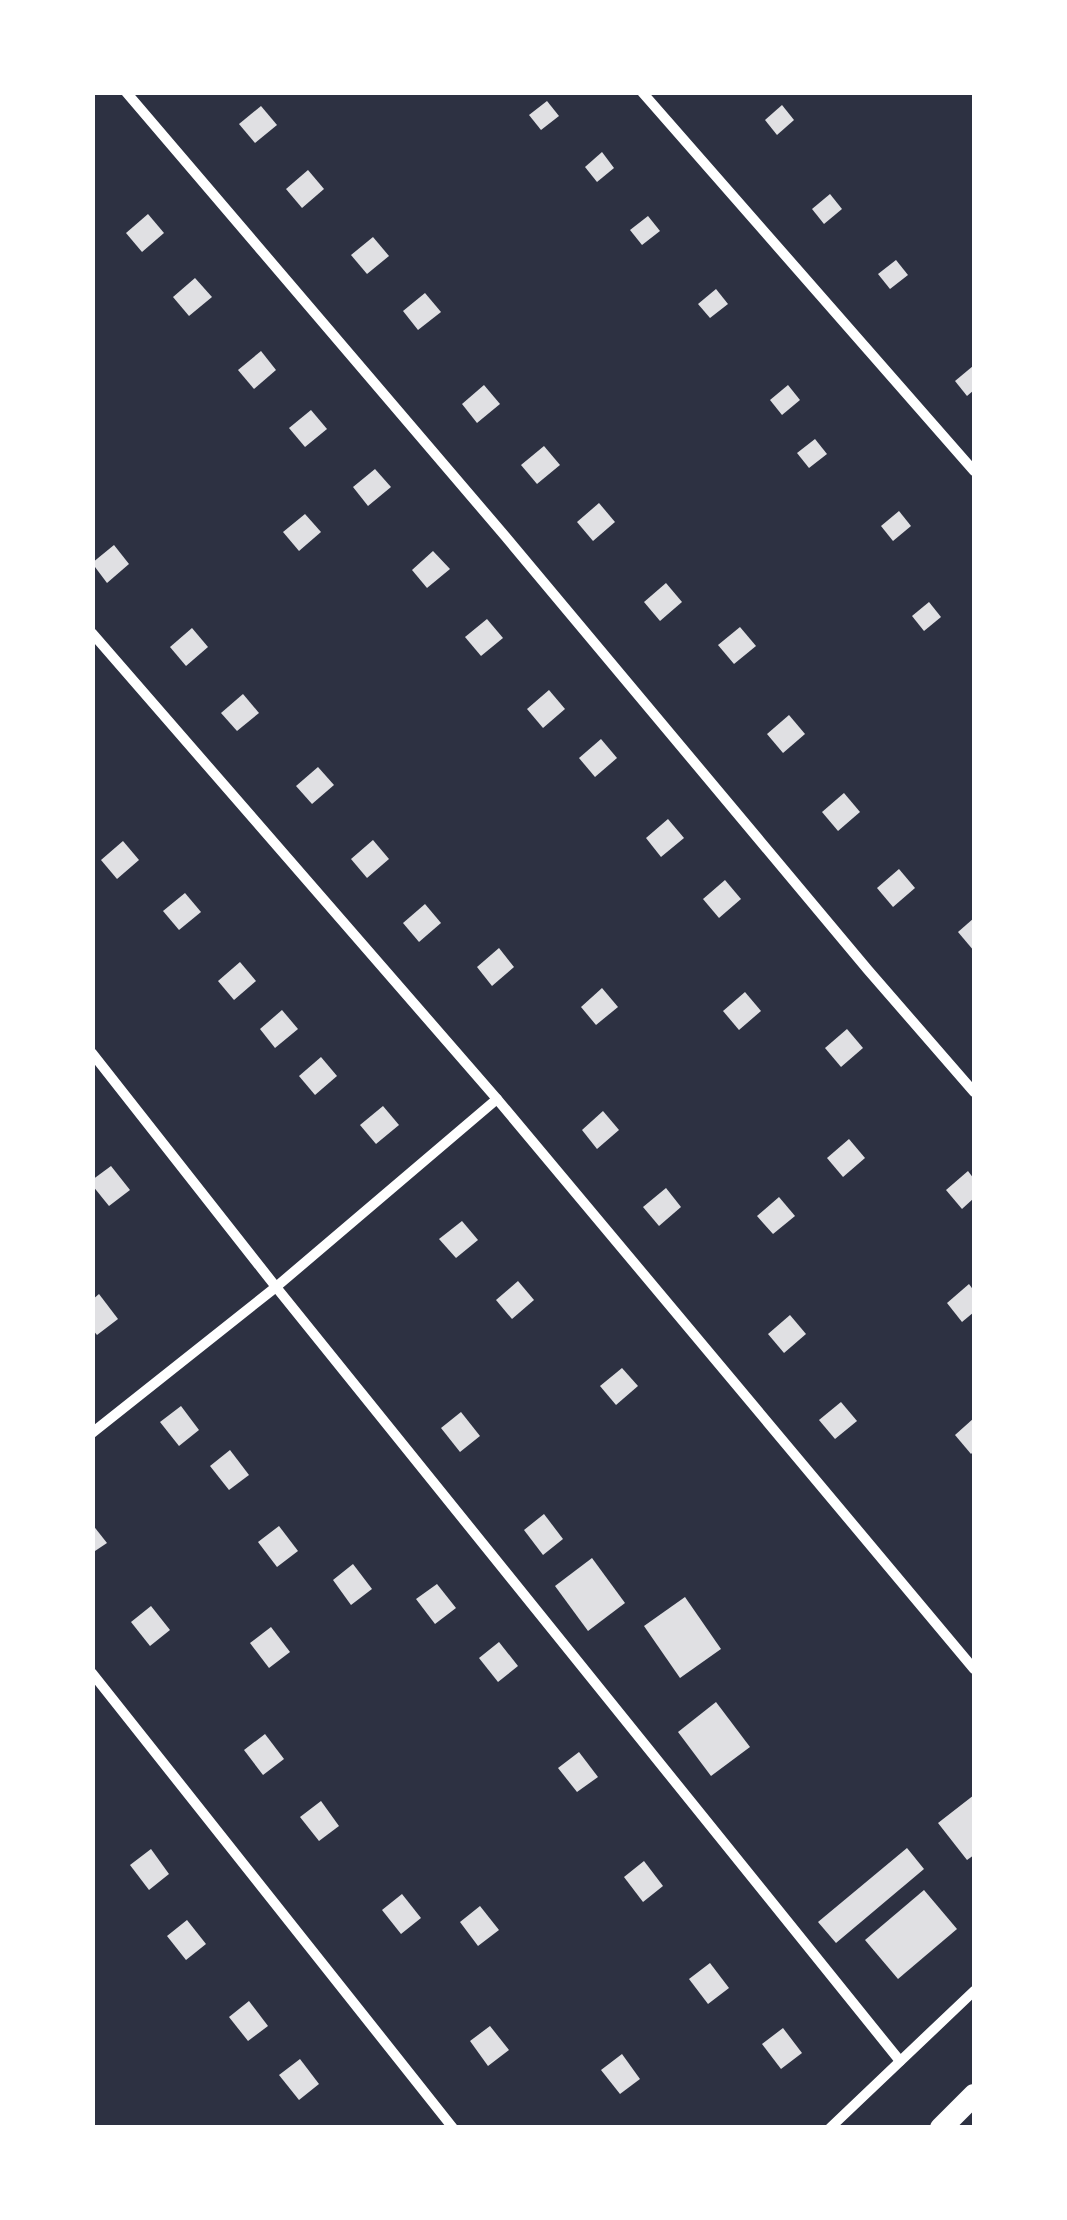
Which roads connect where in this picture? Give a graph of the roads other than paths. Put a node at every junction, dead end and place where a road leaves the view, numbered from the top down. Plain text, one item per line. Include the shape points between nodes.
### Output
1 (126, 92) edge
2 (642, 92) edge
3 (974, 471) edge
4 (92, 633) edge
5 (92, 1054) edge
6 (974, 1092) edge
7 (497, 1099) junction
8 (276, 1287) junction
9 (92, 1433) edge
10 (974, 1669) edge
11 (92, 1673) edge
12 (974, 1990) edge
13 (900, 2062) junction
14 (974, 2095) edge
15 (452, 2128) edge
16 (830, 2128) edge
17 (941, 2128) edge

1 - 6 street
2 - 3 street
4 - 7 street
5 - 8 street
7 - 8 street
7 - 10 street
8 - 9 street
8 - 13 street
11 - 15 street
12 - 13 street
13 - 16 street
14 - 17 highway

